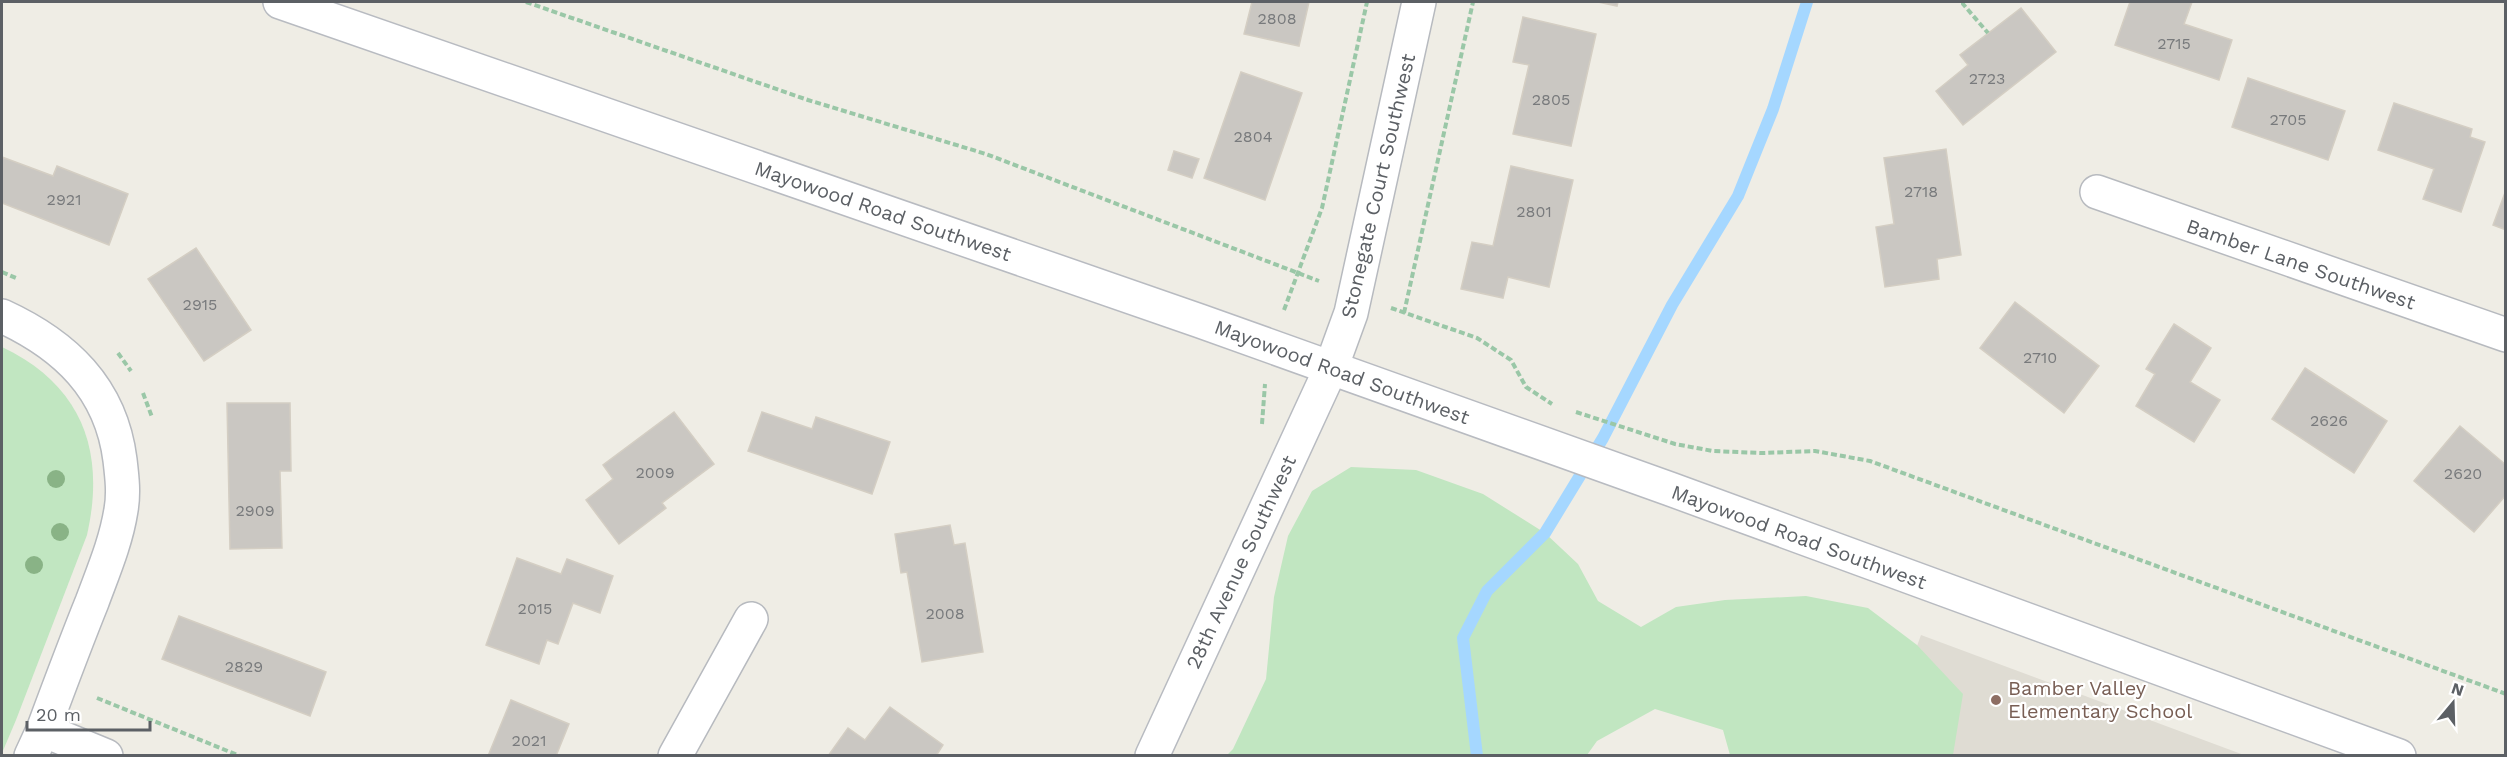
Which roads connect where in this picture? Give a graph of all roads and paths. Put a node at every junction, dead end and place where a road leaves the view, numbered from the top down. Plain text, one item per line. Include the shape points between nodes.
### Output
1 (281, 2) edge
2 (525, 2) edge
3 (1367, 2) edge
4 (1419, 2) edge
5 (1473, 2) edge
6 (1963, 2) edge
7 (1988, 33) dead end
8 (2097, 192) dead end
9 (1298, 272) junction
10 (2, 315) edge
11 (2505, 335) edge
12 (1271, 347) junction
13 (1331, 368) junction
14 (1553, 405) dead end
15 (1575, 412) dead end
16 (1262, 428) dead end
17 (752, 619) dead end
18 (2505, 694) edge
19 (97, 698) dead end
20 (37, 743) edge
21 (106, 756) edge
22 (240, 756) edge
23 (675, 756) edge
24 (1152, 756) edge
25 (2399, 756) edge

1 - 12 street, Mayowood Road Southwest
2 - 9 path via 808,100 986,154
3 - 9 path via 1322,208
4 - 13 street, Stonegate Court Southwest via 1351,313
5 - 14 path via 1404,313 1477,338 1511,360 1526,387
6 - 7 path
8 - 11 street, Bamber Lane Southwest
9 - 12 path
10 - 20 street via 49,342 94,386 111,418 123,481 114,543
12 - 13 street, Mayowood Road Southwest
12 - 16 path
13 - 24 street, 28th Avenue Southwest
13 - 25 street, Mayowood Road Southwest
15 - 18 path via 1675,444 1713,451 1815,451 1869,461
17 - 23 street
19 - 22 path
20 - 21 street

